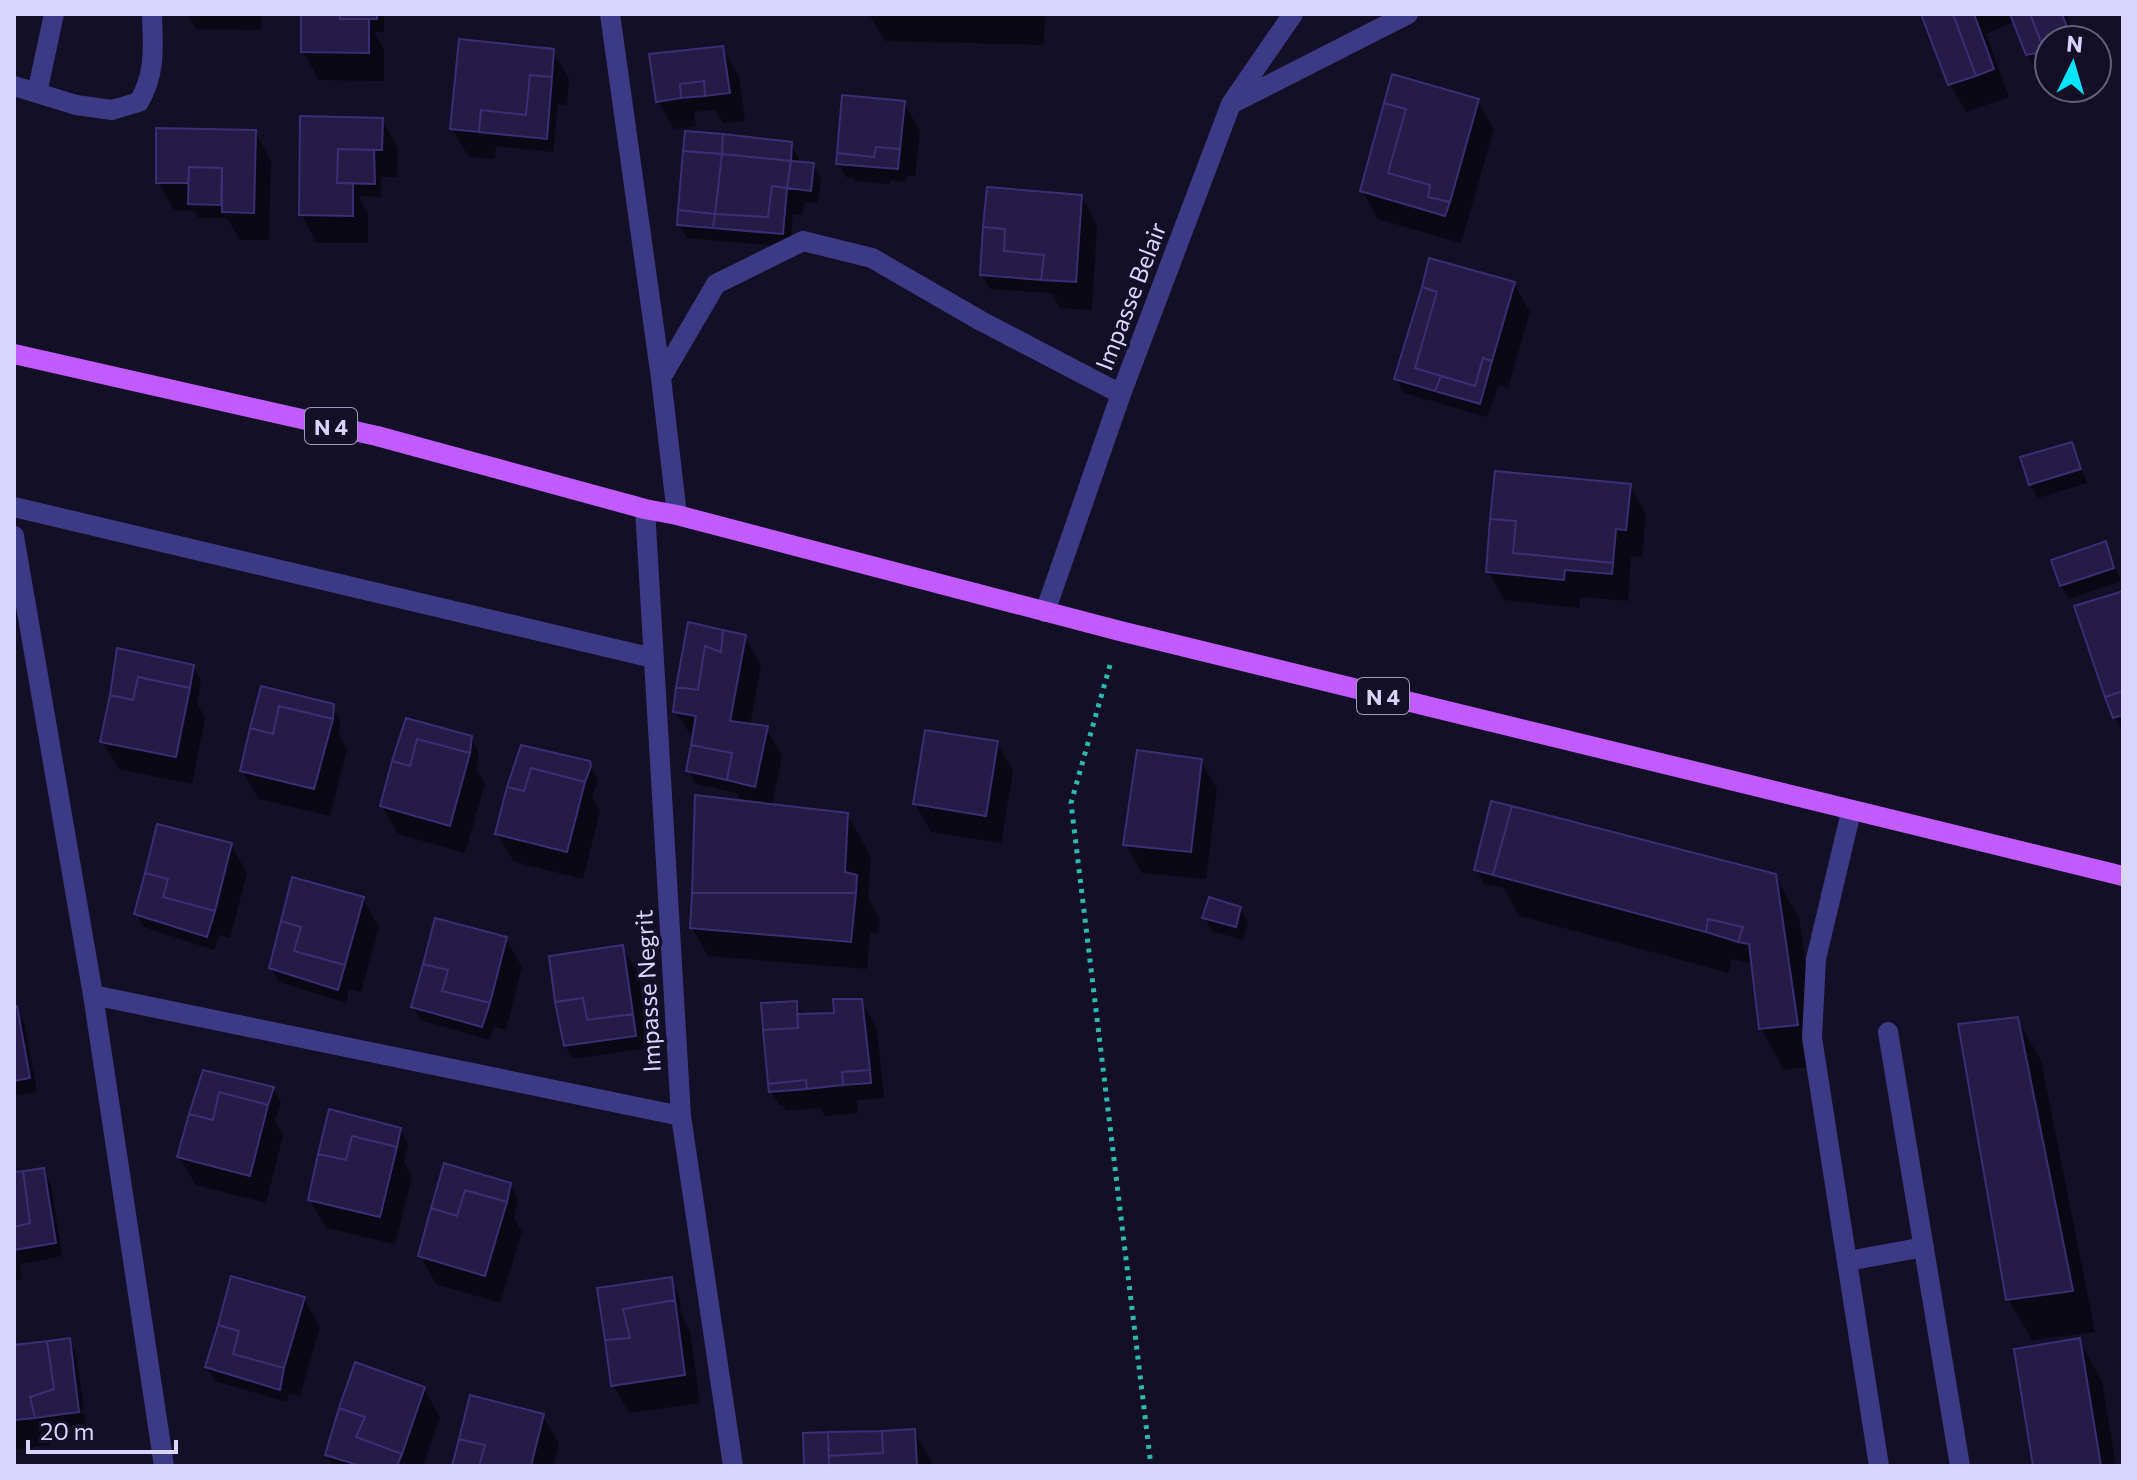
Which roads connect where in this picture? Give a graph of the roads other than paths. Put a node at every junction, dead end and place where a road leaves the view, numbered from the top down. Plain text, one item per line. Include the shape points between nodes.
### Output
1 (54, 14) edge
2 (152, 14) edge
3 (610, 14) edge
4 (1293, 14) edge
5 (1408, 14) edge
6 (14, 86) edge
7 (37, 93) junction
8 (1231, 104) junction
9 (14, 354) edge
10 (661, 378) junction
11 (1121, 394) junction
12 (14, 507) edge
13 (645, 509) junction
14 (677, 515) junction
15 (14, 536) edge
16 (1045, 612) junction
17 (653, 658) junction
18 (1851, 812) junction
19 (2123, 876) edge
20 (93, 995) junction
21 (1888, 1032) dead end
22 (681, 1116) junction
23 (1924, 1247) junction
24 (1848, 1261) junction
25 (164, 1466) edge
26 (733, 1466) edge
27 (1879, 1466) edge
28 (1960, 1466) edge

1 - 7 street
2 - 7 street via 150,82 139,102 112,110
3 - 10 street
4 - 8 street, Impasse Belair
5 - 8 street
6 - 7 street
8 - 11 street, Impasse Belair
9 - 13 main road, N 4 via 377,436
10 - 11 street via 716,284 803,241 872,258
10 - 14 street
11 - 16 street, Impasse Belair
12 - 17 street
13 - 14 main road, N 4
13 - 17 street, Impasse Negrit
14 - 16 main road, N 4
15 - 20 street
16 - 18 main road, N 4
17 - 22 street, Impasse Negrit
18 - 19 main road, N 4
18 - 24 street via 1816,959 1812,1038
20 - 22 street
20 - 25 street
21 - 23 street
22 - 26 street, Impasse Negrit
23 - 24 street
23 - 28 street
24 - 27 street

